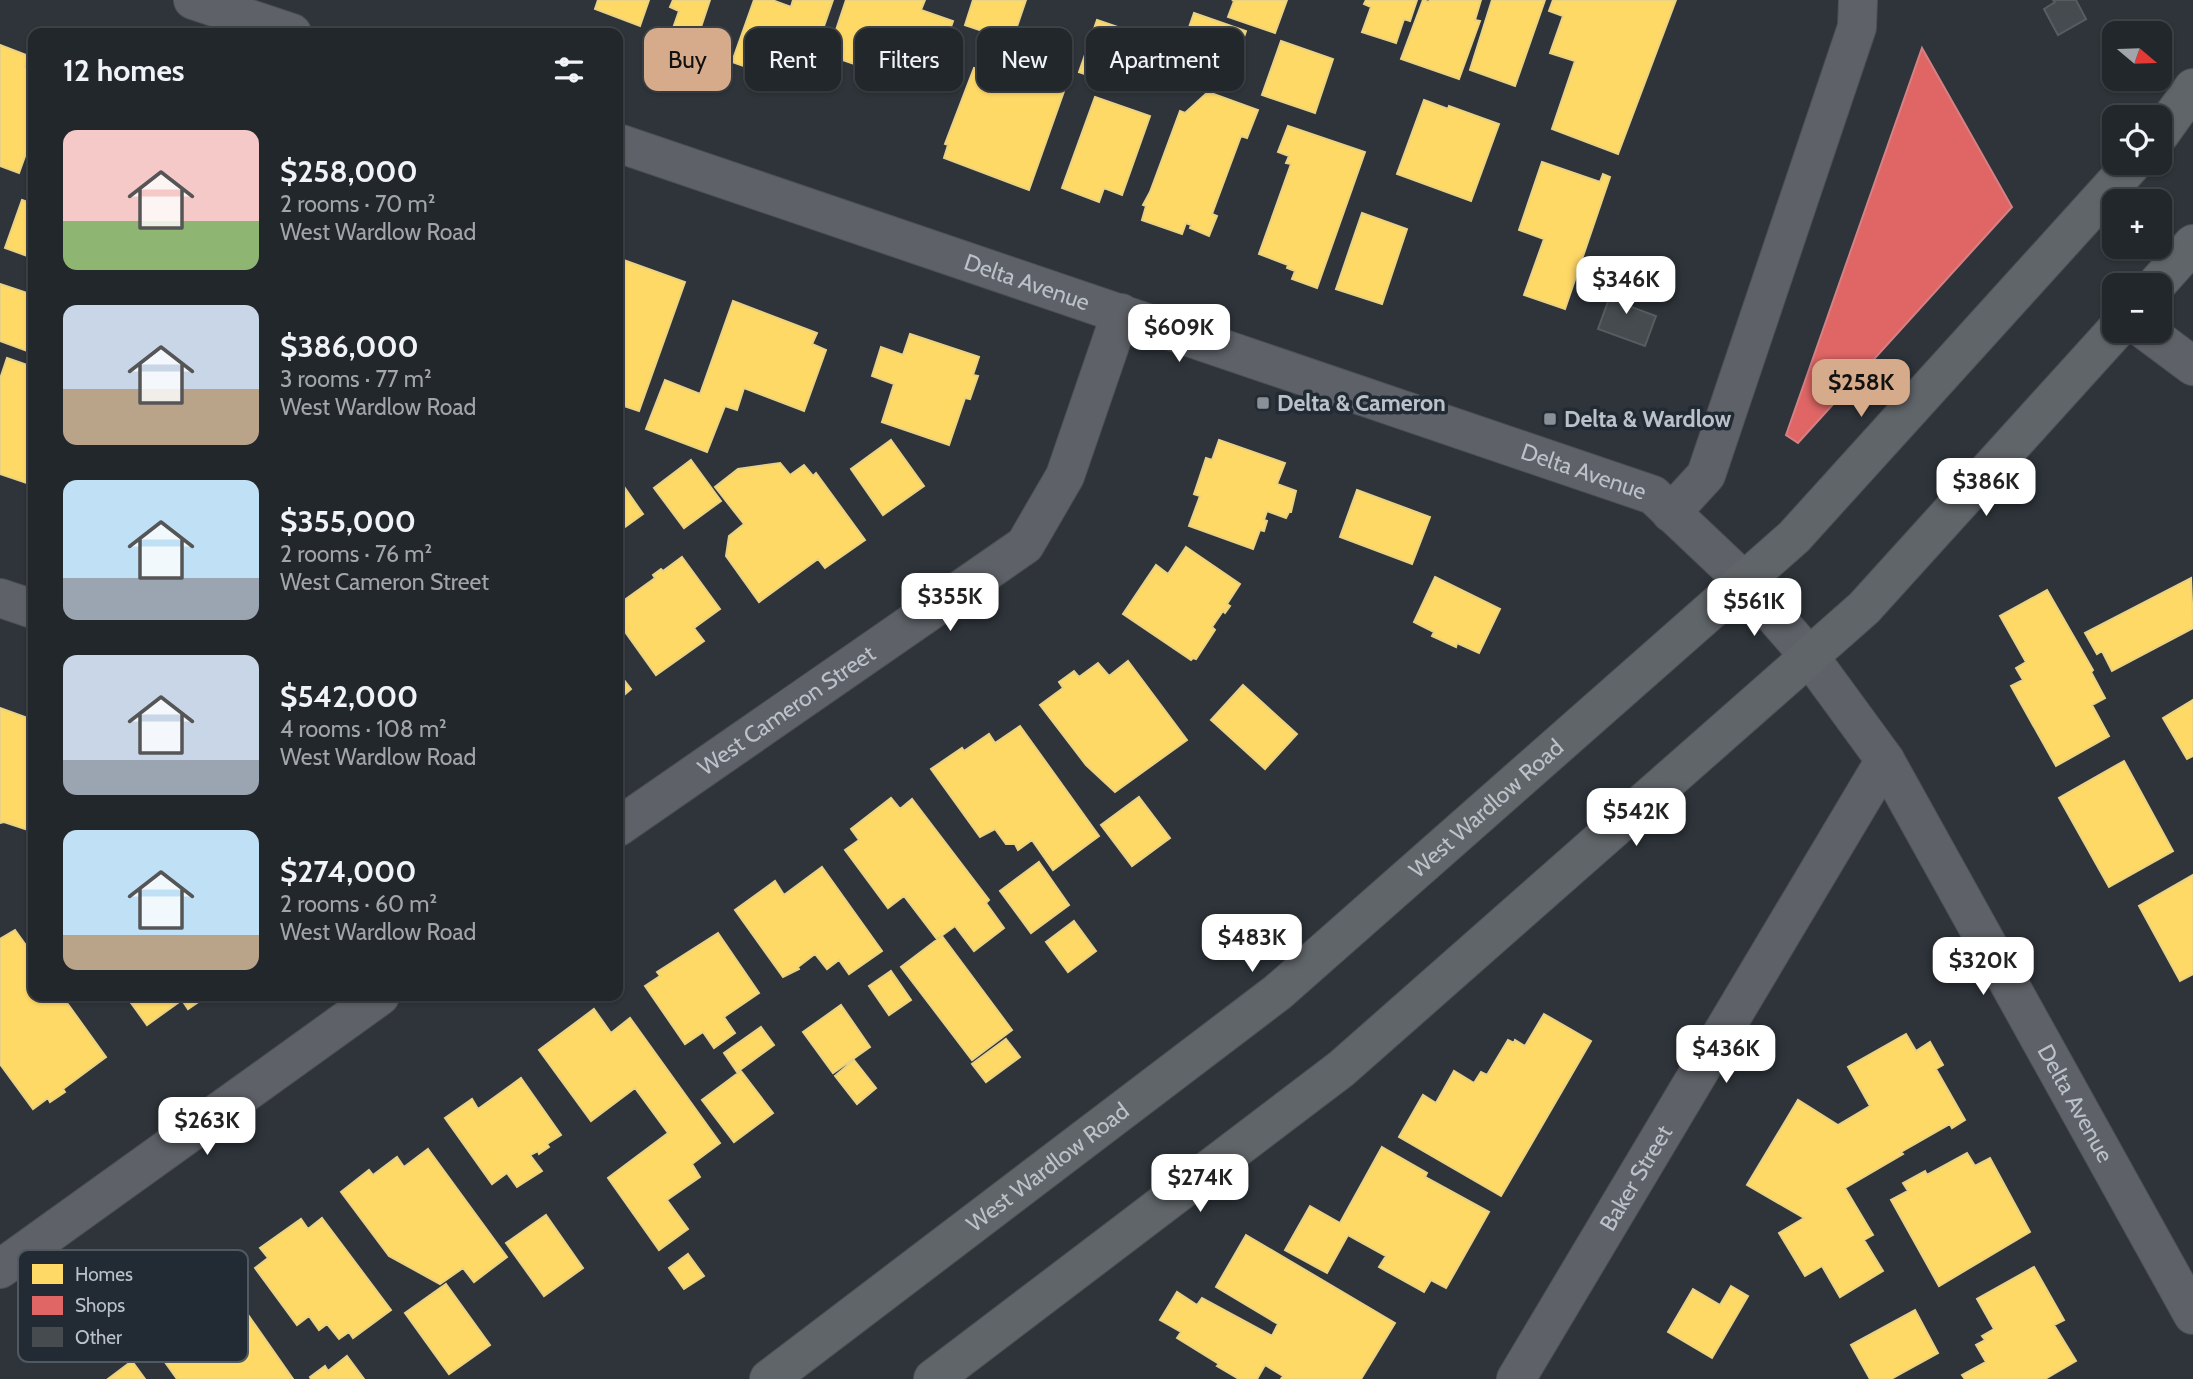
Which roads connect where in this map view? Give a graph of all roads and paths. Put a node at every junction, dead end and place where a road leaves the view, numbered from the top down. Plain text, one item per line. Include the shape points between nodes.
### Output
1 (193, 0) edge
2 (1858, 0) edge
3 (277, 28) edge
4 (2193, 88) edge
5 (2172, 117) edge
6 (623, 145) edge
7 (2122, 175) edge
8 (2193, 244) edge
9 (2166, 273) edge
10 (1121, 313) junction
11 (2104, 343) edge
12 (2162, 343) edge
13 (2193, 366) edge
14 (1671, 513) junction
15 (1744, 580) junction
16 (0, 598) edge
17 (28, 607) edge
18 (1809, 656) junction
19 (1885, 760) junction
20 (623, 824) edge
21 (373, 1001) edge
22 (26, 1250) edge
23 (18, 1256) edge
24 (0, 1269) edge
25 (2193, 1315) edge
26 (769, 1379) edge
27 (933, 1379) edge
28 (1517, 1379) edge

1 - 3 street
2 - 14 street via 1857,27 1724,426 1706,475
4 - 5 main road
6 - 10 street, Delta Avenue
7 - 15 main road, West Wardlow Road via 1802,528
8 - 9 main road
10 - 14 street, Delta Avenue via 1653,495
10 - 20 street, West Cameron Street via 1065,477 1025,545
11 - 18 main road via 1864,608
12 - 13 street
14 - 15 street, Delta Avenue
15 - 18 street, Delta Avenue
15 - 26 main road, West Wardlow Road via 1278,992
16 - 17 street
18 - 19 street, Delta Avenue
18 - 27 main road via 1341,1069
19 - 25 street, Delta Avenue
19 - 28 street, Baker Street
21 - 22 street
23 - 24 street

